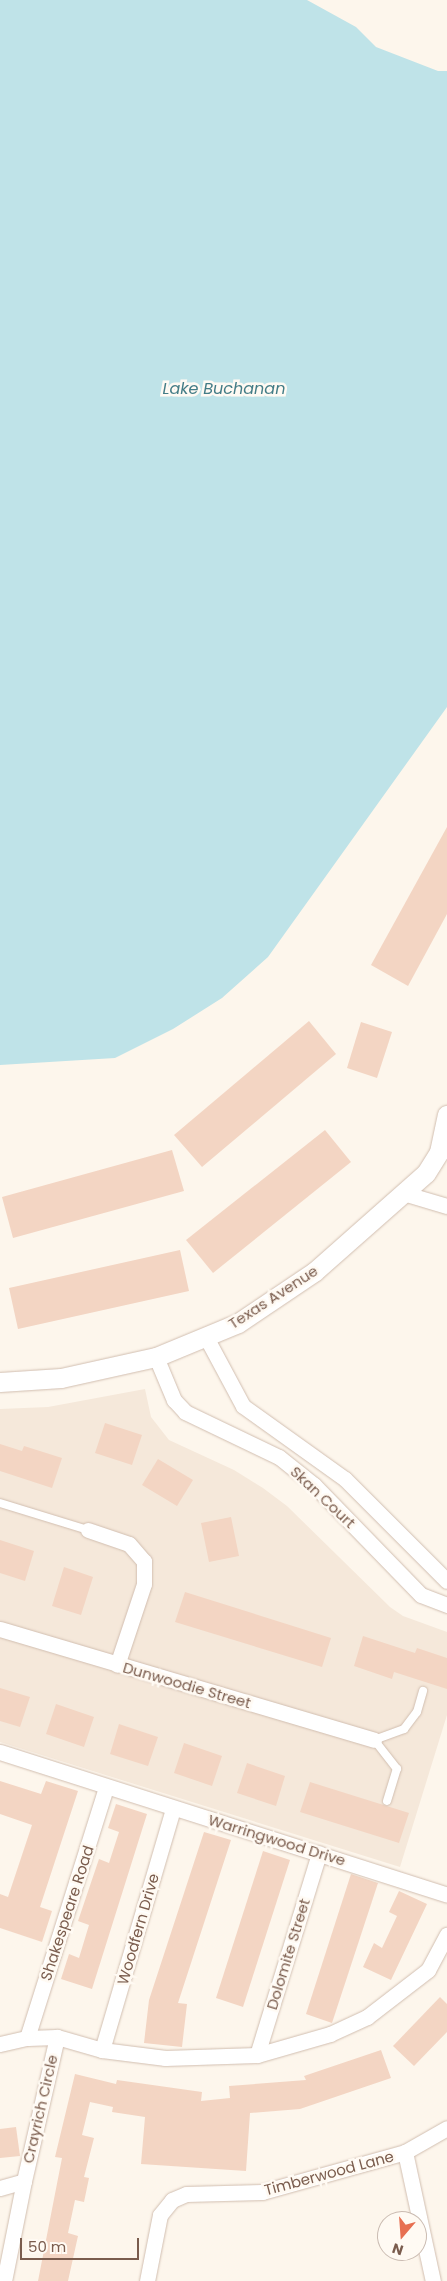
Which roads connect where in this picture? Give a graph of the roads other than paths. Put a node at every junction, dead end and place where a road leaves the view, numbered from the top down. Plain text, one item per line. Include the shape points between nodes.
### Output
1 (447, 1115) edge
2 (403, 1193) junction
3 (447, 1206) edge
4 (206, 1337) junction
5 (156, 1357) junction
6 (0, 1382) edge
7 (0, 1503) edge
8 (88, 1530) joint
9 (447, 1581) edge
10 (447, 1605) edge
11 (0, 1629) edge
12 (117, 1665) junction
13 (423, 1691) dead end
14 (374, 1740) junction
15 (0, 1752) edge
16 (106, 1788) junction
17 (387, 1801) dead end
18 (173, 1808) junction
19 (319, 1852) junction
20 (447, 1895) edge
21 (447, 1935) edge
22 (57, 2037) junction
23 (27, 2038) junction
24 (0, 2044) edge
25 (102, 2050) junction
26 (257, 2055) junction
27 (447, 2128) edge
28 (405, 2152) junction
29 (24, 2181) junction
30 (0, 2188) edge
31 (4, 2281) edge
32 (147, 2281) edge
33 (433, 2281) edge

1 - 2 street, Texas Avenue via 439,1152 426,1173
2 - 3 street
2 - 4 street, Texas Avenue via 314,1272 238,1323
4 - 5 street, Texas Avenue
4 - 9 street, Skan Court via 243,1406 345,1478
5 - 6 street, Texas Avenue via 61,1378
5 - 10 street, Skan Court via 174,1400 185,1412 279,1457 314,1485 421,1595
7 - 8 lane
8 - 12 street via 129,1544 144,1562 144,1584
11 - 12 street, Dunwoodie Street
12 - 14 street, Dunwoodie Street
13 - 14 lane via 417,1712 404,1729
14 - 17 lane via 397,1769
15 - 16 street, Warringwood Drive
16 - 18 street, Warringwood Drive
16 - 23 street, Shakespeare Road
18 - 19 street, Warringwood Drive
18 - 25 street, Woodfern Drive
19 - 20 street, Warringwood Drive
19 - 26 street, Dolomite Street
21 - 26 street via 428,1970 367,2017 330,2034
22 - 23 street
22 - 25 street
22 - 29 street, Crayrich Circle
23 - 24 street
25 - 26 street via 165,2058
27 - 28 street, Timberwood Lane
28 - 32 street, Timberwood Lane via 262,2192 186,2194 172,2200 160,2215
28 - 33 street
29 - 30 street, Crayrich Circle
29 - 31 street, Crayrich Circle

